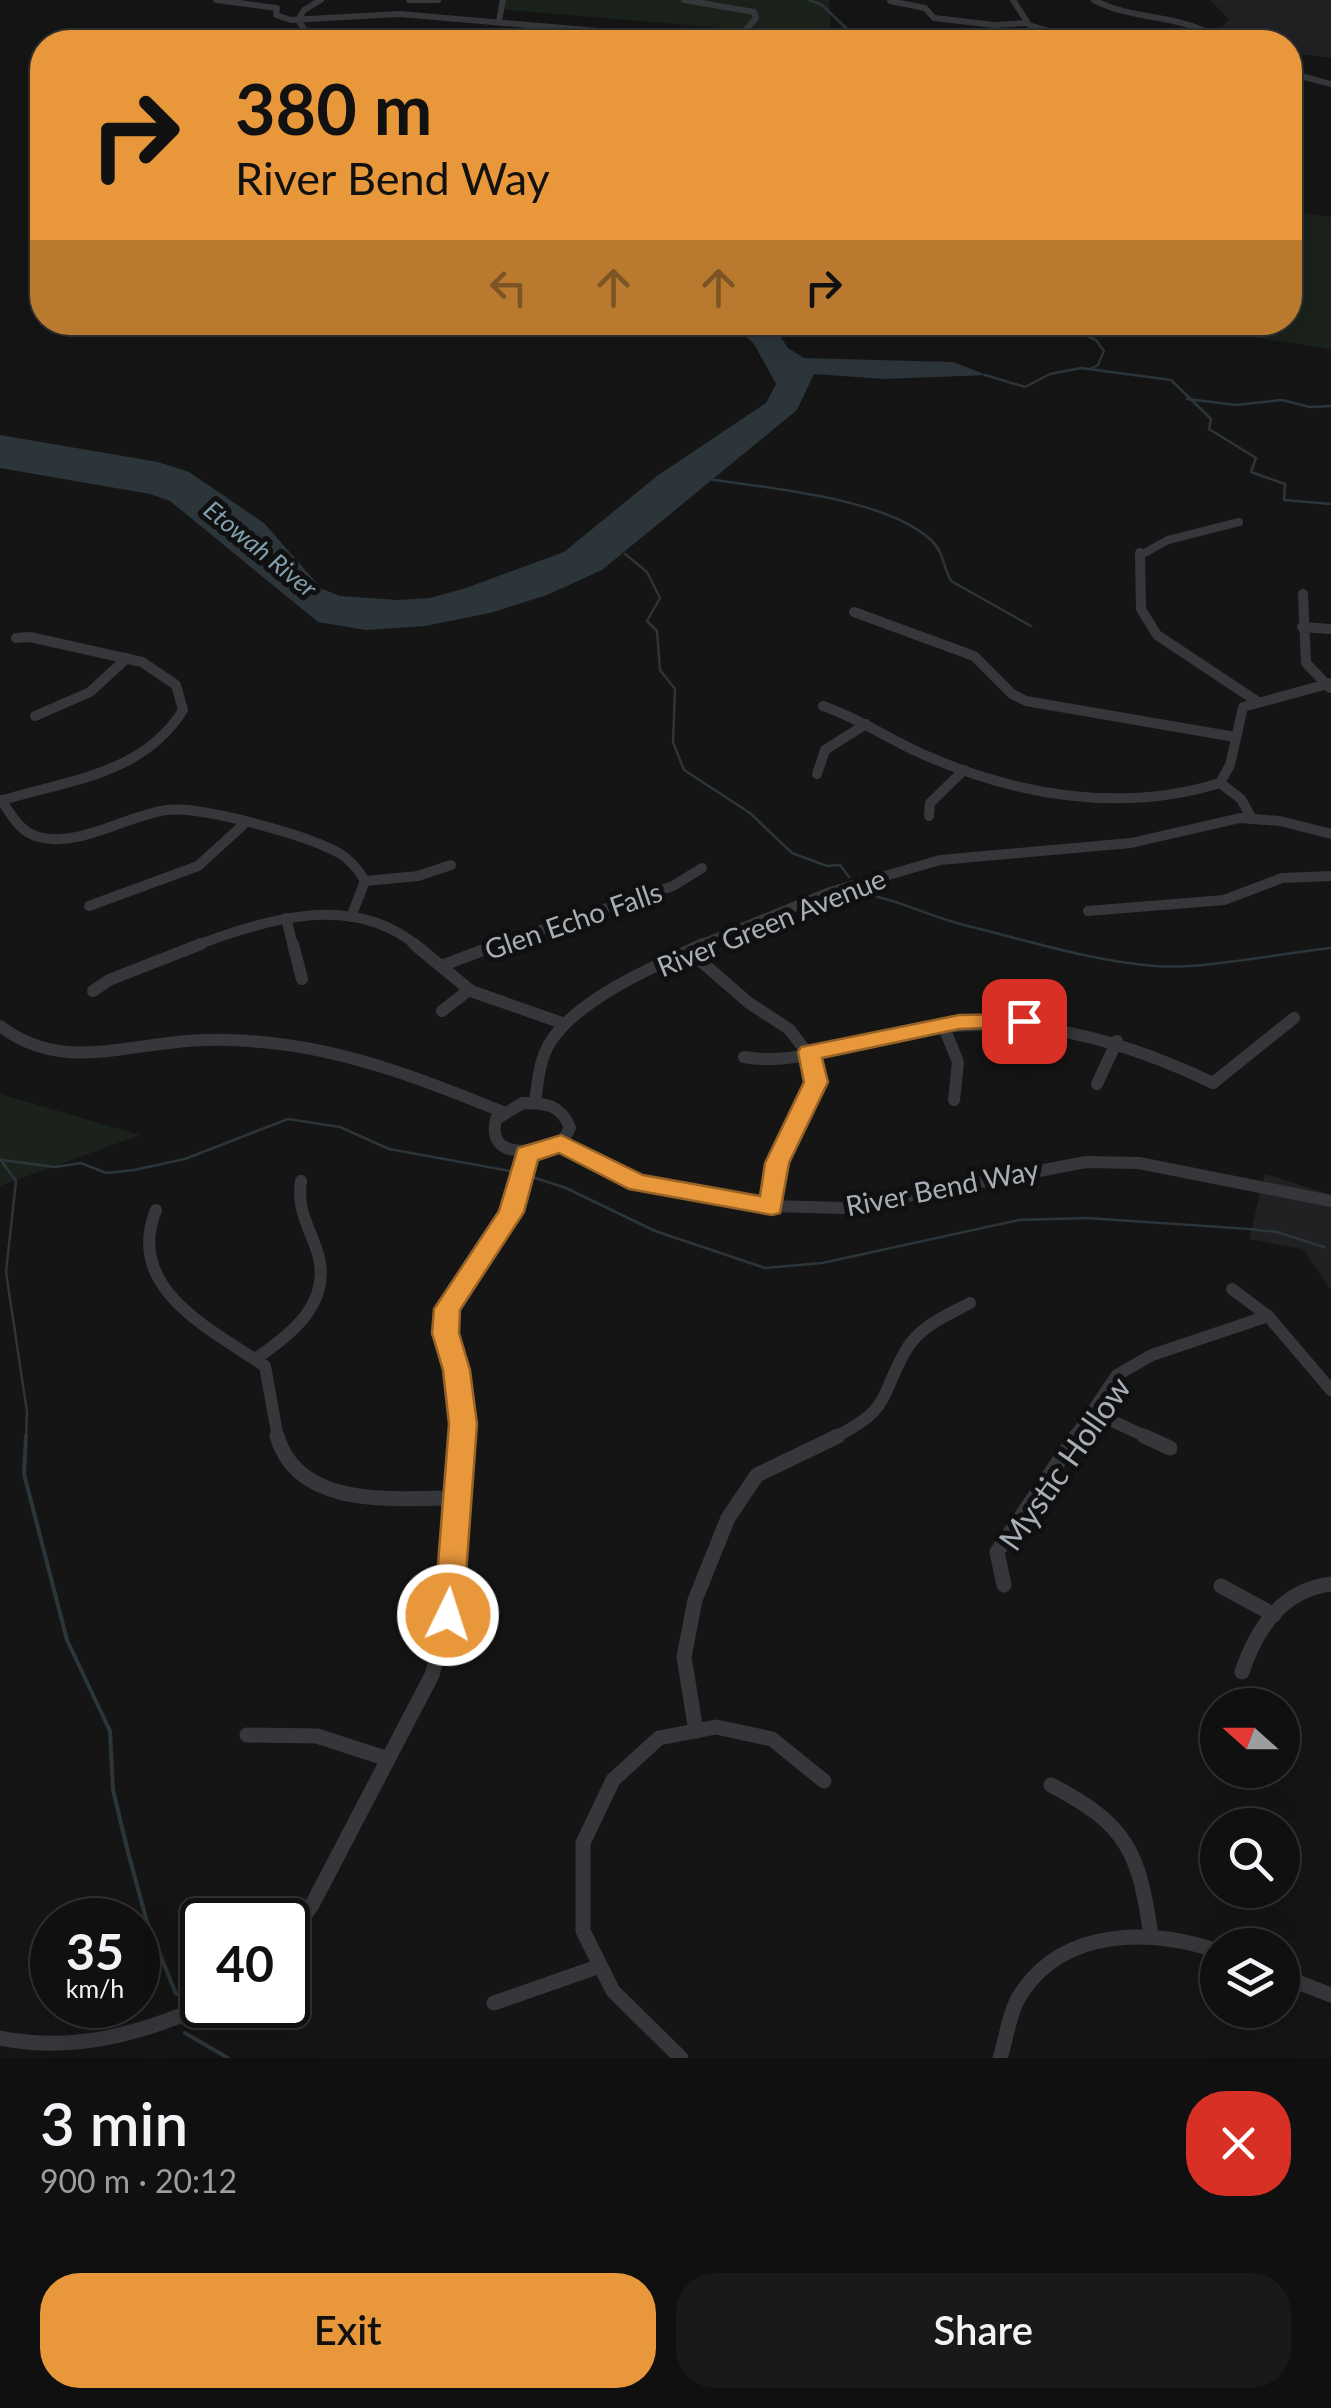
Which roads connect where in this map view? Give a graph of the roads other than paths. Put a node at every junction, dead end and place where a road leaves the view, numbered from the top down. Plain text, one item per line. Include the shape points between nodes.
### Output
1 (216, 0) edge
2 (322, 0) edge
3 (408, 0) edge
4 (438, 0) edge
5 (503, 0) edge
6 (684, 0) edge
7 (1013, 0) edge
8 (1094, 0) edge
9 (890, 1) edge
10 (298, 20) junction
11 (498, 21) junction
12 (1023, 26) junction
13 (305, 30) edge
14 (598, 30) edge
15 (744, 30) edge
16 (1047, 30) edge
17 (1204, 30) edge
18 (1302, 76) edge
19 (1331, 84) edge
20 (1239, 522) dead end
21 (1304, 594) dead end
22 (854, 612) dead end
23 (1302, 626) junction
24 (1331, 629) edge
25 (16, 638) dead end
26 (127, 658) junction
27 (1330, 685) edge
28 (1258, 702) junction
29 (822, 706) dead end
30 (35, 716) dead end
31 (866, 724) junction
32 (1236, 736) junction
33 (964, 770) junction
34 (817, 774) dead end
35 (1220, 783) junction
36 (0, 801) edge
37 (1250, 815) junction
38 (930, 816) dead end
39 (242, 825) junction
40 (1331, 831) edge
41 (452, 865) dead end
42 (702, 868) dead end
43 (1331, 876) edge
44 (365, 881) junction
45 (89, 906) dead end
46 (1088, 911) dead end
47 (351, 917) junction
48 (286, 918) junction
49 (690, 951) junction
50 (440, 966) junction
51 (302, 979) dead end
52 (470, 990) junction
53 (93, 991) dead end
54 (442, 1012) dead end
55 (1294, 1018) dead end
56 (564, 1024) junction
57 (943, 1025) junction
58 (0, 1026) edge
59 (1117, 1041) junction
60 (809, 1052) junction
61 (744, 1056) dead end
62 (1097, 1084) dead end
63 (954, 1100) dead end
64 (535, 1102) junction
65 (502, 1112) junction
66 (561, 1144) junction
67 (527, 1154) junction
68 (301, 1181) dead end
69 (1331, 1201) edge
70 (772, 1206) junction
71 (156, 1210) dead end
72 (1232, 1289) dead end
73 (970, 1303) dead end
74 (1268, 1316) junction
75 (255, 1360) junction
76 (1331, 1390) edge
77 (1092, 1412) junction
78 (1170, 1448) dead end
79 (457, 1498) junction
80 (1331, 1584) edge
81 (1004, 1585) dead end
82 (1221, 1586) dead end
83 (1274, 1615) junction
84 (1242, 1672) dead end
85 (696, 1731) junction
86 (247, 1735) dead end
87 (388, 1759) junction
88 (824, 1781) dead end
89 (1051, 1785) dead end
90 (310, 1908) edge
91 (1151, 1936) junction
92 (1200, 1943) edge
93 (600, 1966) junction
94 (1300, 1983) edge
95 (1331, 1995) edge
96 (494, 2003) dead end
97 (180, 2017) edge
98 (0, 2038) edge
99 (680, 2058) edge
100 (1000, 2058) edge

1 - 10 street via 268,5 282,18
2 - 10 street
3 - 4 street
5 - 11 street
6 - 15 street via 754,12
7 - 12 street
8 - 17 street via 1121,13
9 - 12 street via 925,8 934,18
10 - 11 street via 388,14
10 - 13 street
11 - 14 street
12 - 16 street
18 - 19 street
20 - 28 street via 1141,552 1141,609 1157,635
21 - 23 street
22 - 32 street via 953,644 1026,701
23 - 24 street
23 - 27 street via 1306,663
25 - 26 street
26 - 30 street via 90,692
26 - 36 street via 176,685 183,710 168,736 133,760
27 - 28 street
28 - 32 street via 1243,706
29 - 31 street
31 - 33 street
31 - 34 street via 825,750
32 - 35 street via 1233,766
33 - 35 street via 1070,795 1186,797
33 - 38 street via 930,803
35 - 37 street via 1242,799
36 - 39 street via 28,833 44,838 182,809
37 - 40 street, River Green Avenue
37 - 49 street, River Green Avenue via 1137,842 916,865 846,886
39 - 44 street via 341,852
39 - 45 street via 198,866
41 - 44 street
42 - 50 street, Glen Echo Falls via 673,886
43 - 46 street via 1282,878 1224,900
44 - 47 street
47 - 48 street
47 - 50 street via 379,922 416,942
48 - 51 street
48 - 53 street
49 - 56 street, River Green Avenue via 608,992
49 - 60 street
50 - 52 street
52 - 54 street
52 - 56 street
55 - 59 street via 1213,1082
56 - 64 street, River Green Avenue via 550,1041
57 - 59 street via 1024,1021
57 - 60 street
57 - 63 street via 958,1062
58 - 65 street via 15,1041 79,1057 174,1042 306,1044 431,1082
59 - 62 street
60 - 61 street
60 - 70 street via 816,1082 777,1163
64 - 65 street
64 - 66 street via 556,1107 569,1120
65 - 67 street via 494,1135 506,1148
66 - 67 street
66 - 70 street, River Bend Way via 638,1183
67 - 79 street via 511,1212 447,1309 463,1424
68 - 75 street via 296,1206 319,1253 321,1283 314,1309 294,1333
69 - 70 street, River Bend Way via 1139,1163 1086,1162 845,1208
71 - 75 street via 146,1236 149,1261 173,1298
72 - 74 street
73 - 85 street via 931,1323 906,1348 887,1398 858,1426 757,1476 730,1514 695,1600 684,1657
74 - 76 street
74 - 77 street, Mystic Hollow via 1152,1355 1117,1376
75 - 79 street via 274,1393 282,1451 304,1476 334,1492
77 - 78 street
77 - 81 street, Mystic Hollow via 997,1552
79 - 87 street via 448,1615 432,1675
80 - 83 street via 1288,1596
82 - 83 street
83 - 84 street via 1248,1651
85 - 88 street via 716,1727 772,1739
85 - 93 street via 659,1738 613,1780 583,1843 583,1931
86 - 87 street via 316,1736
87 - 90 street
89 - 91 street via 1097,1807 1126,1835 1141,1867
91 - 92 street
91 - 100 street via 1126,1935 1062,1952 1022,1992
93 - 96 street
93 - 99 street via 612,1992
94 - 95 street
97 - 98 street via 133,2037 60,2050

